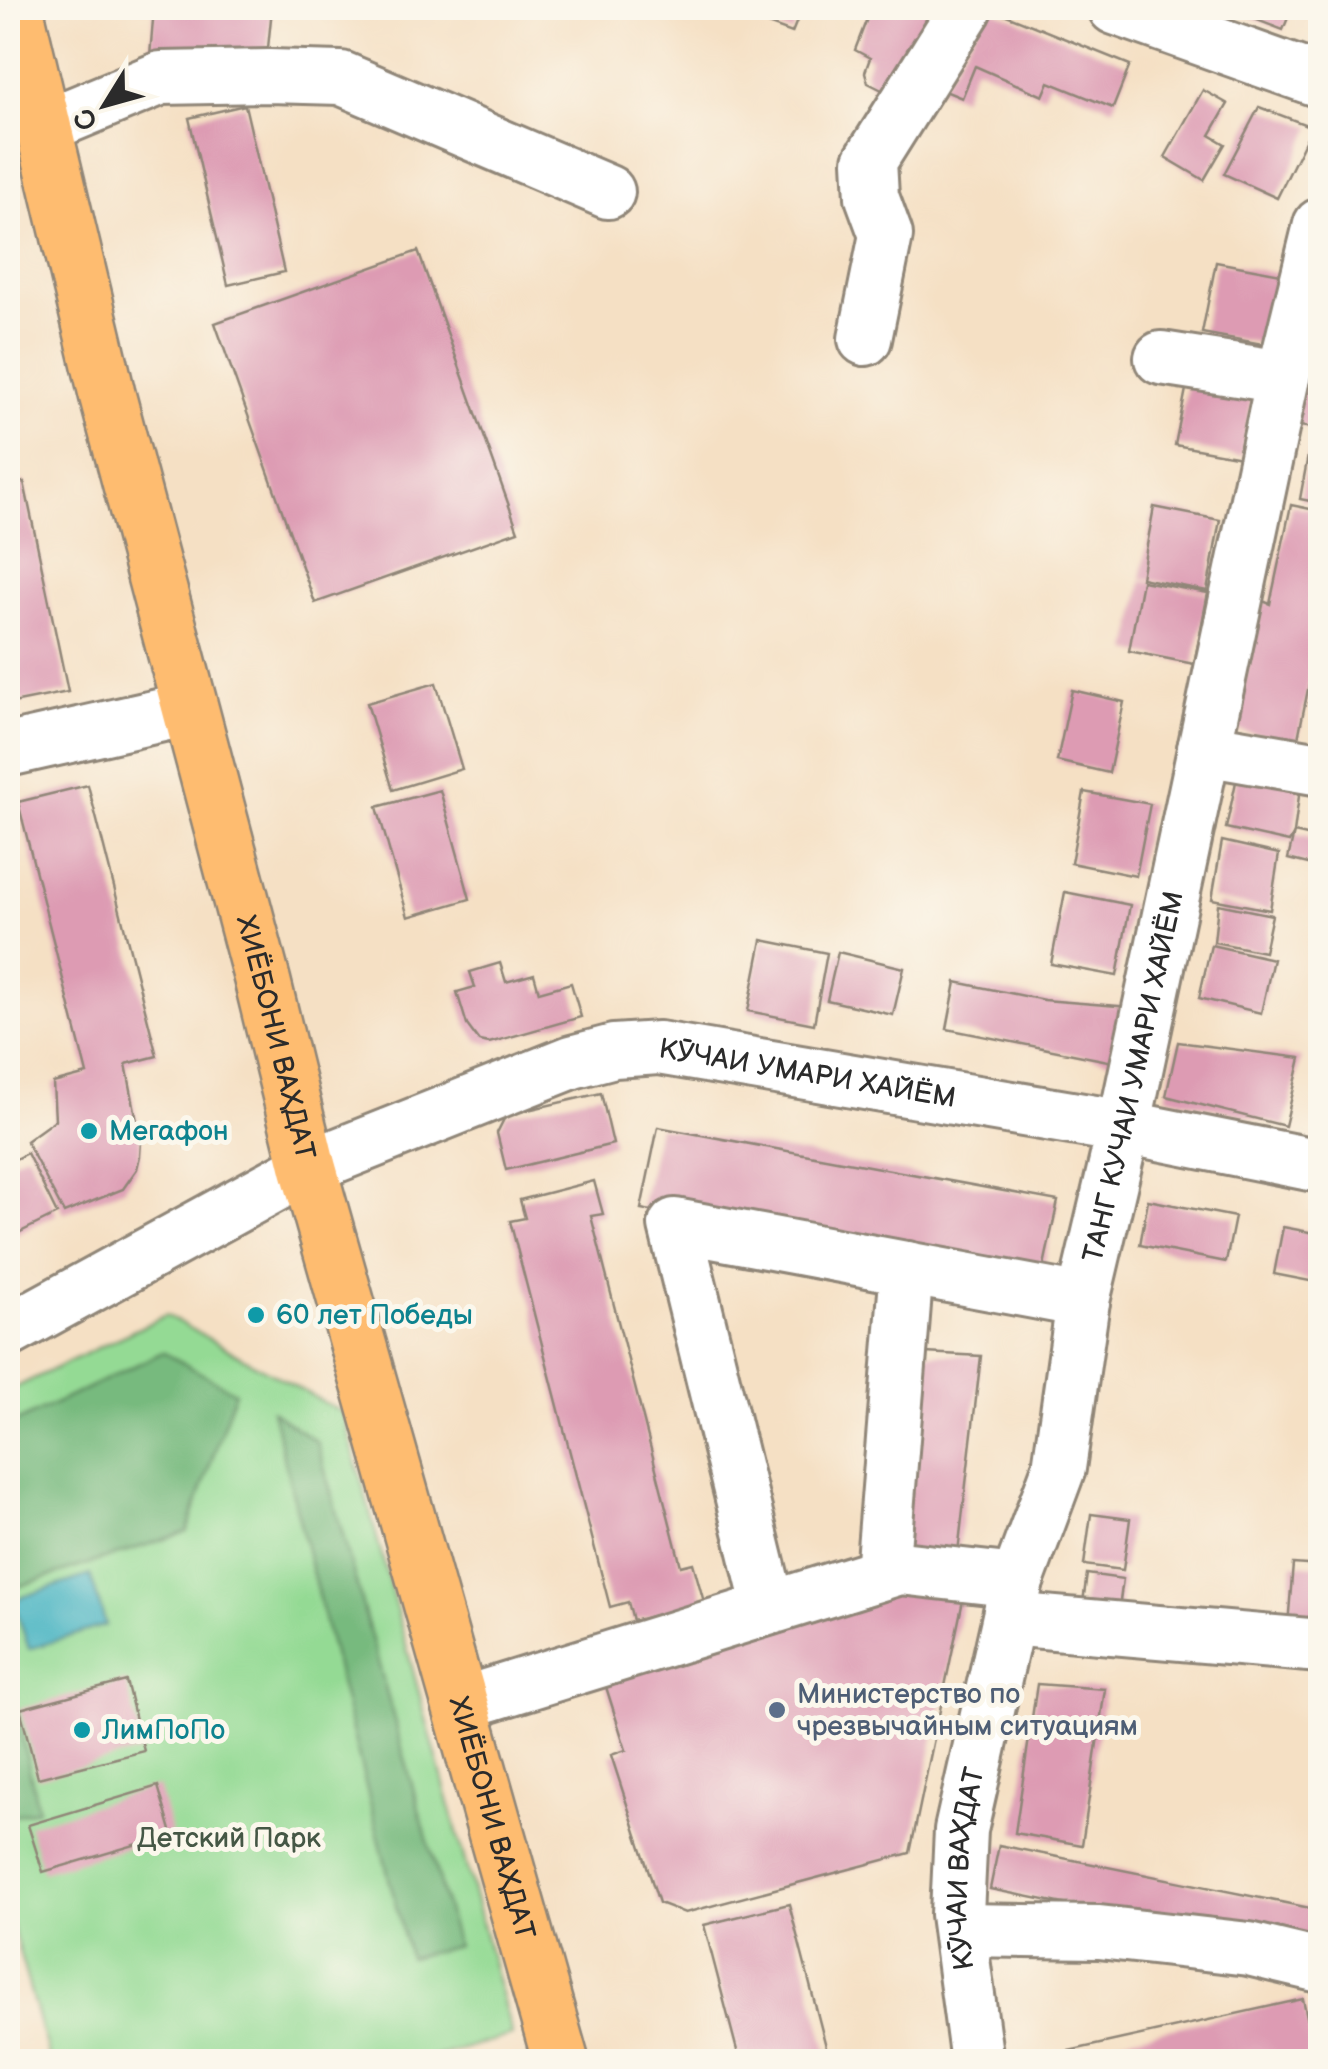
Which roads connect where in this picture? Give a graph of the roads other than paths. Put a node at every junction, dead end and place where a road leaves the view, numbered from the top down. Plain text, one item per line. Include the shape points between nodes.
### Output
1 (15, 8) edge
2 (966, 8) edge
3 (1115, 8) edge
4 (1320, 81) edge
5 (44, 127) junction
6 (608, 192) dead end
7 (1320, 225) edge
8 (865, 339) dead end
9 (1162, 358) dead end
10 (1282, 377) junction
11 (189, 710) junction
12 (1204, 748) junction
13 (8, 750) edge
14 (1320, 770) edge
15 (1124, 1127) junction
16 (1320, 1166) edge
17 (308, 1168) junction
18 (908, 1268) junction
19 (1084, 1301) junction
20 (8, 1331) edge
21 (882, 1573) junction
22 (1013, 1600) junction
23 (769, 1608) junction
24 (1320, 1646) edge
25 (460, 1704) junction
26 (960, 1930) junction
27 (1320, 1966) edge
28 (562, 2062) edge
29 (977, 2062) edge

1 - 5 main road, ХИЁБОНИ ВАҲДАТ
2 - 8 street via 870,161 872,197 886,235
3 - 4 street
5 - 6 street via 161,78 341,78
5 - 11 main road, ХИЁБОНИ ВАҲДАТ
7 - 10 street, ТАНГ КУЧАИ УМАРИ ХАЙЁМ
9 - 10 street
10 - 12 street, ТАНГ КУЧАИ УМАРИ ХАЙЁМ
11 - 13 street
11 - 17 main road, ХИЁБОНИ ВАҲДАТ
12 - 14 street
12 - 15 street, ТАНГ КУЧАИ УМАРИ ХАЙЁМ
15 - 16 street, КӮЧАИ УМАРИ ХАЙЁМ
15 - 17 street, КӮЧАИ УМАРИ ХАЙЁМ via 659,1048 572,1062
15 - 19 street, ТАНГ КУЧАИ УМАРИ ХАЙЁМ
17 - 20 street, КӮЧАИ УМАРИ ХАЙЁМ
17 - 25 main road, ХИЁБОНИ ВАҲДАТ
18 - 19 street
18 - 21 street
18 - 23 street via 674,1225
19 - 22 street, ТАНГ КУЧАИ УМАРИ ХАЙЁМ via 1059,1468
21 - 22 street via 900,1568
21 - 23 street
22 - 24 street
22 - 26 street, КӮЧАИ ВАҲДАТ via 961,1830
23 - 25 street
25 - 28 main road, ХИЁБОНИ ВАҲДАТ
26 - 27 street via 1099,1932 1249,1948
26 - 29 street, КӮЧАИ ВАҲДАТ

